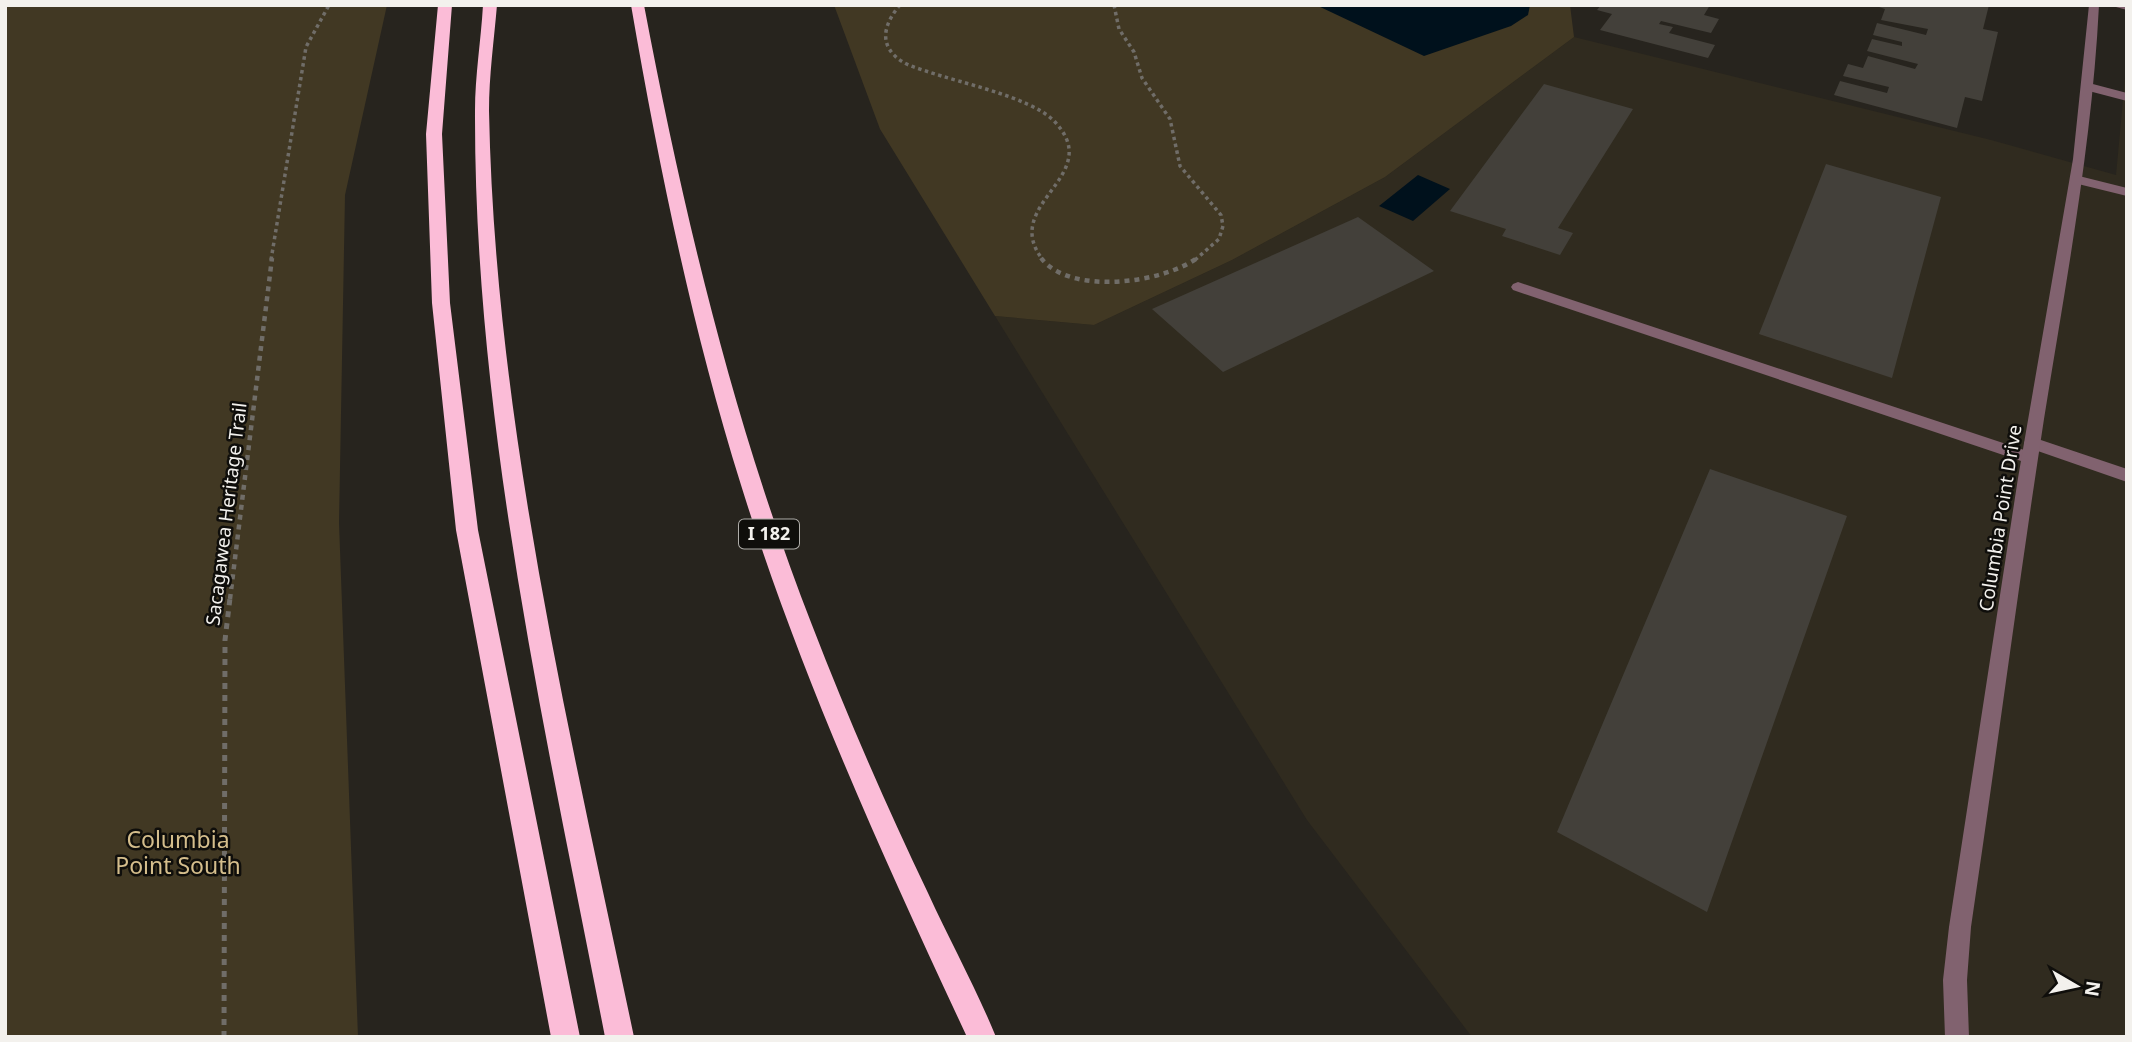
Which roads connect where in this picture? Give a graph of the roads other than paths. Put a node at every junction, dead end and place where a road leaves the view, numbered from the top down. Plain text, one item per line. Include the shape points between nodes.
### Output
1 (445, 5) edge
2 (490, 5) edge
3 (637, 5) edge
4 (2094, 5) edge
5 (2120, 5) edge
6 (2127, 7) edge
7 (2089, 87) junction
8 (2127, 97) edge
9 (2076, 179) junction
10 (2127, 192) edge
11 (1517, 287) dead end
12 (2031, 451) junction
13 (2127, 476) edge
14 (566, 1037) edge
15 (620, 1037) edge
16 (982, 1037) edge
17 (1957, 1037) edge

1 - 14 highway via 434,134 442,303 466,517
2 - 15 highway via 482,108 489,255 507,439 550,692
3 - 16 highway, I 182 via 657,117 713,355 752,487 819,673 908,882
4 - 7 street, Columbia Point Drive
5 - 6 street
7 - 8 street
7 - 9 street, Columbia Point Drive
9 - 10 street
9 - 12 street, Columbia Point Drive
11 - 12 street
12 - 13 street
12 - 17 street, Columbia Point Drive via 1960,927 1955,980

